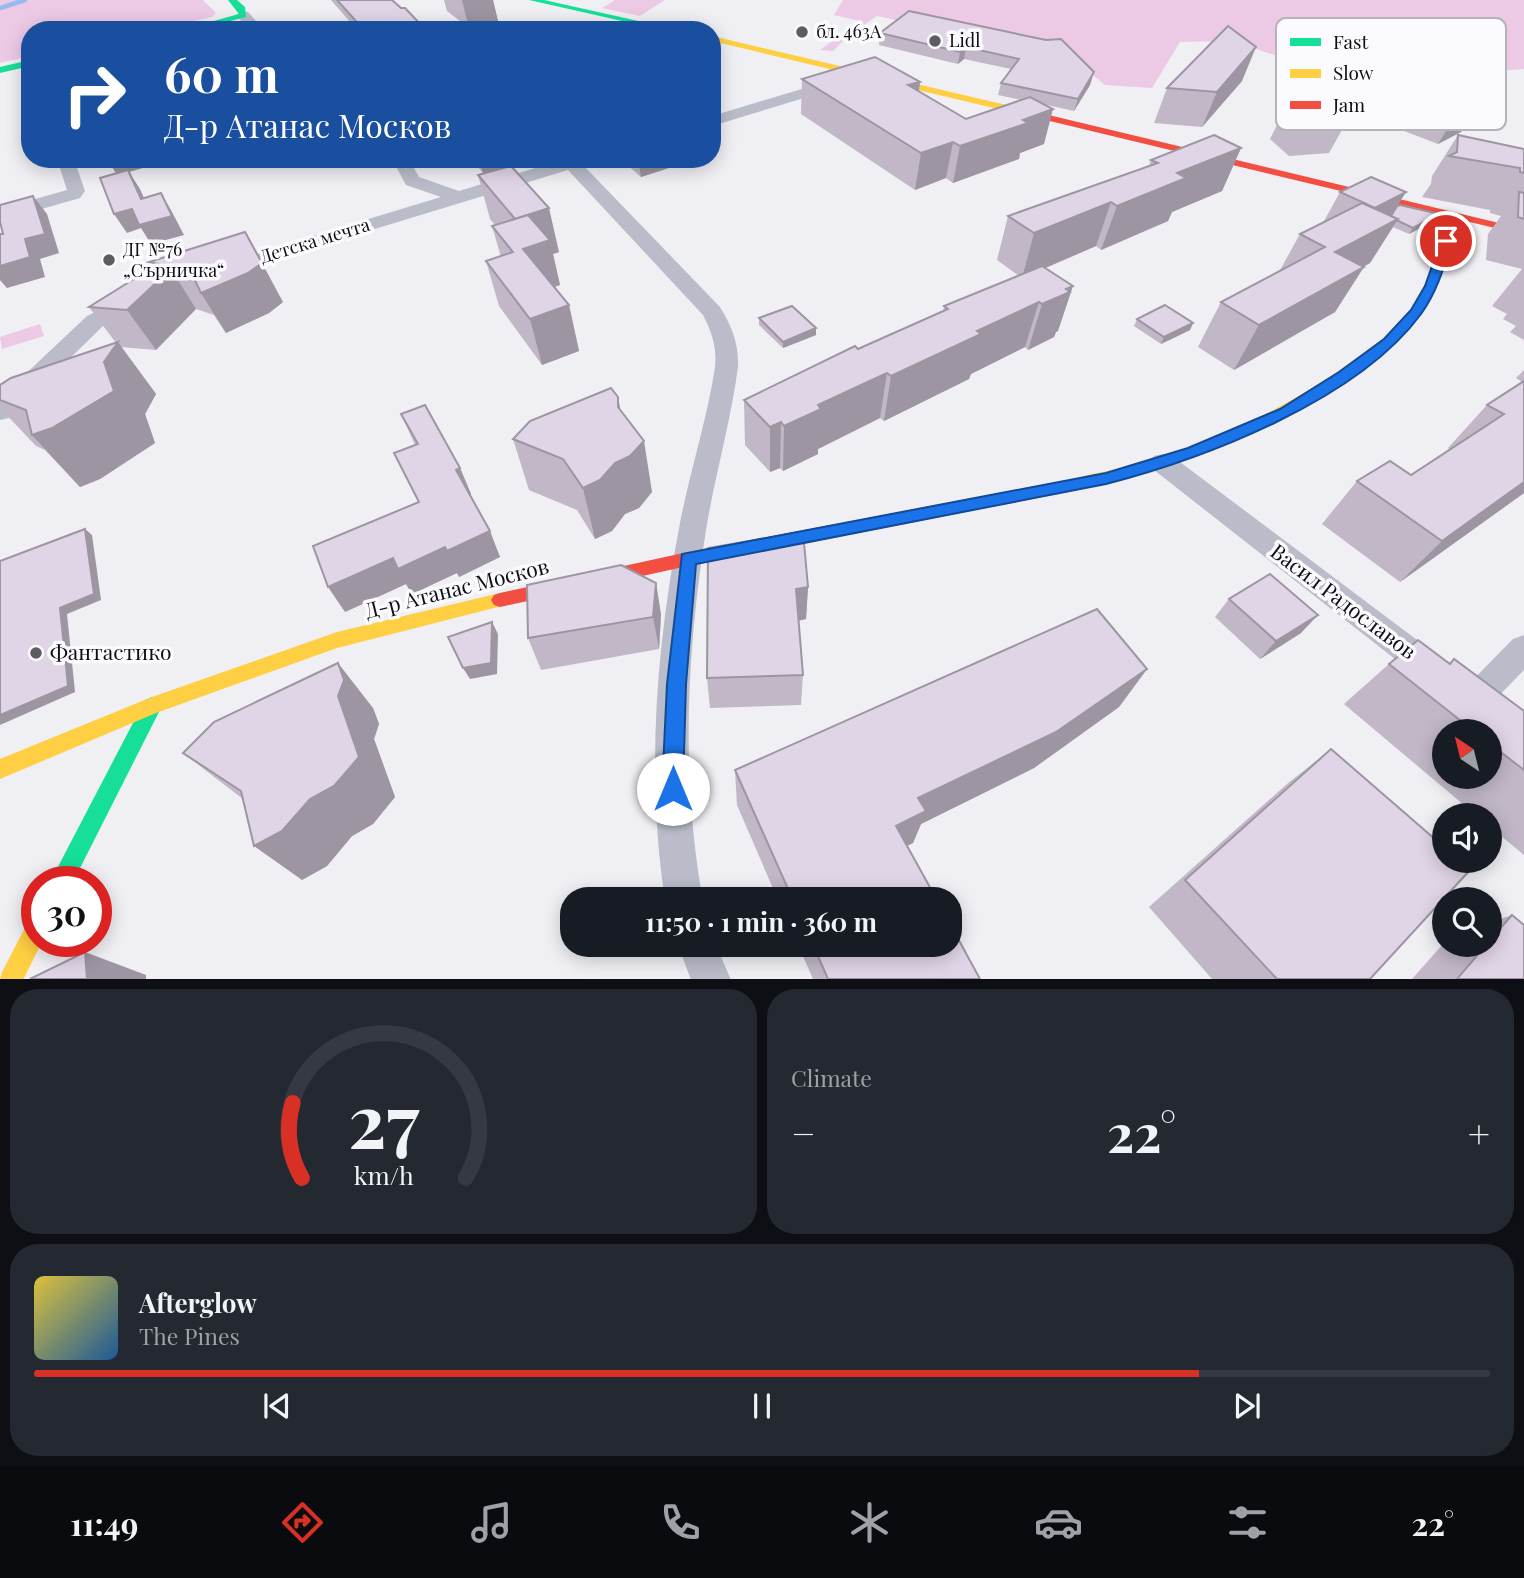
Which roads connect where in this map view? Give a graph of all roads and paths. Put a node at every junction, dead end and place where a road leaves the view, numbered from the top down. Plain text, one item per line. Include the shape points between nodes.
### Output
1 (232, 0) edge
2 (533, 0) edge
3 (243, 15) junction
4 (220, 21) edge
5 (249, 21) edge
6 (632, 21) edge
7 (721, 40) edge
8 (21, 65) edge
9 (0, 70) edge
10 (867, 75) junction
11 (721, 118) edge
12 (68, 168) edge
13 (405, 168) edge
14 (555, 168) edge
15 (584, 168) edge
16 (458, 197) junction
17 (0, 215) edge
18 (1453, 215) junction
19 (1524, 232) edge
20 (214, 272) edge
21 (150, 292) edge
22 (0, 412) edge
23 (1163, 463) junction
24 (688, 559) junction
25 (1524, 649) edge
26 (152, 706) junction
27 (0, 769) edge
28 (69, 866) edge
29 (681, 887) edge
30 (22, 957) edge
31 (703, 957) edge
32 (10, 979) edge
33 (711, 979) edge

1 - 3 street
2 - 6 street
3 - 4 street
3 - 5 street
7 - 10 street
8 - 9 street
10 - 11 street
10 - 18 street
12 - 17 street via 74,194
13 - 16 street via 412,181
14 - 16 street, Детска мечта
15 - 24 street via 712,312 727,352
16 - 20 street, Детска мечта
18 - 19 street
18 - 23 street, Д-р Атанас Москов via 1432,286 1388,342 1285,412
21 - 22 street via 95,321
23 - 24 street, Д-р Атанас Москов via 1053,489
23 - 25 street, Васил Радославов via 1483,709
24 - 26 street, Д-р Атанас Москов via 501,598 337,640
24 - 29 street via 672,766 675,857
26 - 27 street, Д-р Атанас Москов
26 - 28 street
30 - 32 street
31 - 33 street

